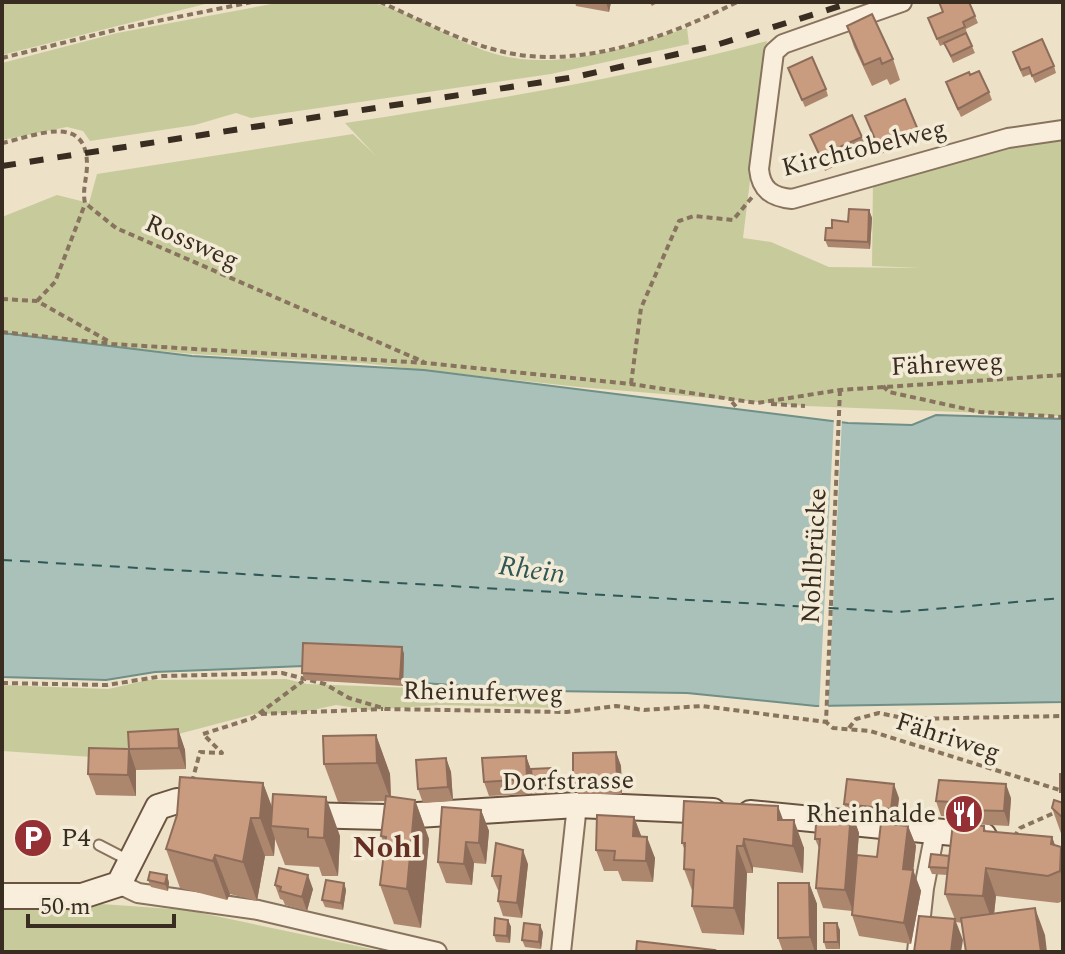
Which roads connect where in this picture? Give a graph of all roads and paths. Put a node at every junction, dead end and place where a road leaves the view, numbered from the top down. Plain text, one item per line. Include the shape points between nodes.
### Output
1 (252, 2) edge
2 (380, 2) edge
3 (737, 2) edge
4 (902, 2) edge
5 (2, 58) edge
6 (1063, 130) edge
7 (2, 143) edge
8 (763, 186) junction
9 (85, 203) junction
10 (2, 299) edge
11 (37, 301) junction
12 (2, 332) edge
13 (112, 344) junction
14 (426, 363) junction
15 (1063, 375) edge
16 (631, 384) junction
17 (883, 386) junction
18 (840, 392) junction
19 (732, 402) junction
20 (757, 403) junction
21 (805, 406) dead end
22 (738, 409) dead end
23 (1063, 417) edge
24 (303, 681) junction
25 (2, 683) edge
26 (386, 709) junction
27 (259, 714) junction
28 (1063, 716) edge
29 (825, 720) junction
30 (849, 728) junction
31 (194, 772) dead end
32 (1063, 791) edge
33 (577, 805) junction
34 (235, 807) edge
35 (1063, 809) edge
36 (275, 813) edge
37 (935, 832) junction
38 (1012, 839) joint
39 (99, 845) dead end
40 (130, 861) junction
41 (119, 884) junction
42 (2, 896) edge
43 (437, 952) edge
44 (561, 952) edge
45 (917, 952) edge

1 - 5 path
2 - 3 path via 479,44 532,57 568,56 671,32
4 - 8 street, Kirchtobelweg via 783,44 774,52 759,169
6 - 8 street, Kirchtobelweg via 1008,138 792,199 770,194
7 - 9 path via 64,131 79,135 87,165
8 - 16 path via 733,220 694,216 679,221 641,308
9 - 11 path via 55,282
9 - 14 path, Rossweg via 116,228
10 - 11 path
11 - 13 path
12 - 13 path
13 - 14 path
14 - 16 path
15 - 17 path, Fähreweg
16 - 19 path
17 - 18 path, Fähreweg
17 - 23 path via 889,392 964,410
18 - 20 path, Fähreweg
18 - 29 path, Nohlbrücke
19 - 20 path
19 - 22 path
20 - 21 path
24 - 25 path, Rheinuferweg via 282,673 163,676 107,685
24 - 26 path, Rheinuferweg via 325,684
24 - 27 path
26 - 27 path
26 - 29 path, Rheinuferweg via 567,712 702,706
27 - 31 path via 207,730 203,734 222,753 200,752
28 - 30 path via 908,719 879,713 856,719
29 - 30 path, Fähriweg via 833,728
30 - 32 path, Fähriweg
33 - 36 street, Dorfstrasse via 385,817
33 - 37 street, Dorfstrasse via 790,816
33 - 44 street
34 - 40 street via 188,801 158,807
35 - 38 path via 1020,828
37 - 38 street, Dorfstrasse
37 - 45 street
39 - 40 lane
40 - 41 street
41 - 42 street via 82,896
41 - 43 street via 138,893 258,910

